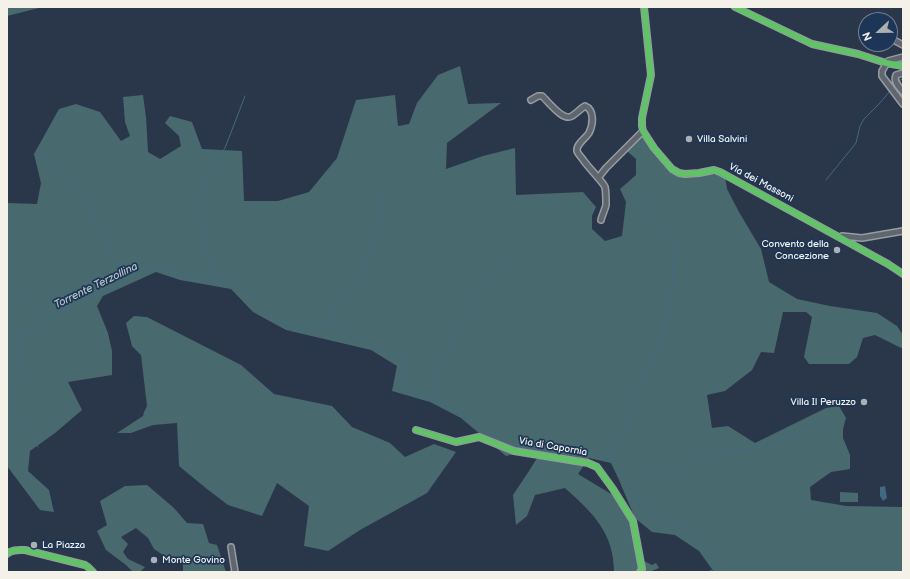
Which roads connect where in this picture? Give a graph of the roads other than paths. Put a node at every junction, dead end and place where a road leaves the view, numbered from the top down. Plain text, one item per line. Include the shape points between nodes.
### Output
1 (644, 7) edge
2 (735, 7) edge
3 (903, 57) edge
4 (886, 63) junction
5 (903, 66) edge
6 (903, 73) edge
7 (903, 92) edge
8 (531, 100) dead end
9 (903, 104) edge
10 (643, 131) junction
11 (598, 178) junction
12 (601, 220) dead end
13 (903, 231) edge
14 (841, 237) junction
15 (903, 274) edge
16 (416, 430) dead end
17 (231, 547) dead end
18 (7, 554) edge
19 (93, 572) edge
20 (235, 572) edge
21 (640, 572) edge

1 - 10 street via 651,75 642,118
2 - 4 street via 812,44
3 - 4 street
4 - 5 street
4 - 9 street via 882,76
6 - 7 street via 896,74 895,79
8 - 11 street via 542,96 567,118 585,106 590,109 592,125 577,151
10 - 11 street
10 - 14 street, Via dei Massoni via 672,169 679,173 714,170 720,172
11 - 12 street via 605,186 606,207
13 - 14 street via 862,238
14 - 15 street, Via dei Massoni
16 - 21 street, Via di Capornia via 456,442 479,437 514,451 588,462 597,467 633,522 642,569
17 - 20 street
18 - 19 street via 10,551 25,550 85,565

